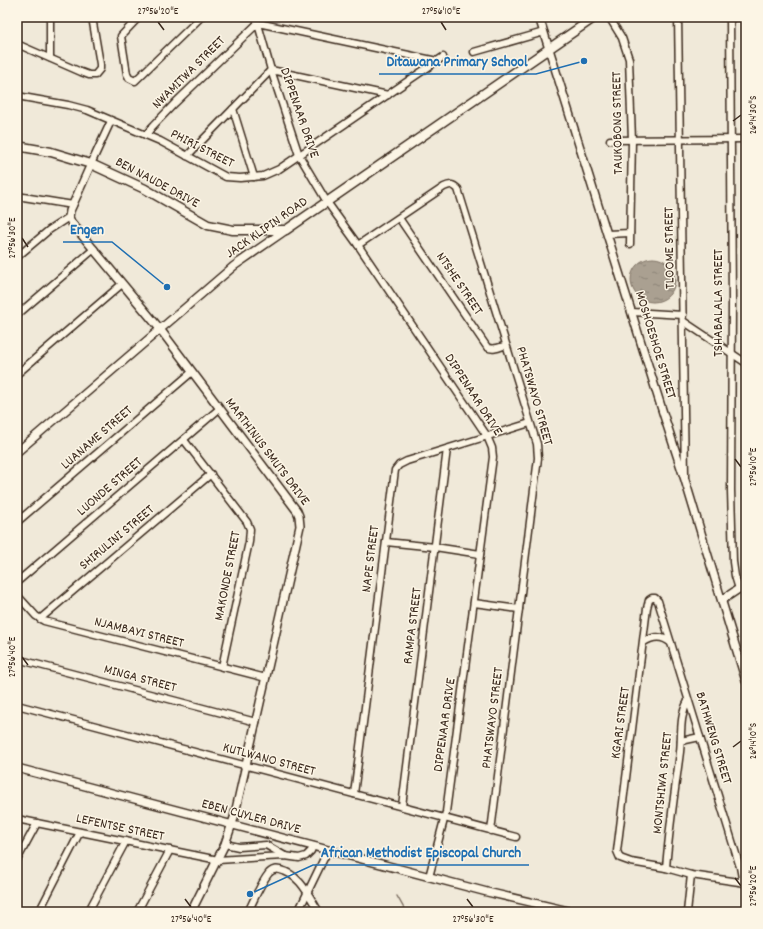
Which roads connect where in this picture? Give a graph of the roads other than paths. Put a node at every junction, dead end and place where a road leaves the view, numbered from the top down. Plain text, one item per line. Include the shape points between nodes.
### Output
1 (50, 17) edge
2 (92, 17) edge
3 (139, 17) edge
4 (201, 17) edge
5 (539, 17) edge
6 (595, 17) edge
7 (609, 17) edge
8 (678, 17) edge
9 (730, 17) edge
10 (257, 20) edge
11 (544, 32) junction
12 (17, 44) edge
13 (549, 48) junction
14 (474, 52) dead end
15 (50, 58) junction
16 (271, 70) junction
17 (388, 95) junction
18 (17, 96) edge
19 (233, 109) junction
20 (111, 121) junction
21 (146, 136) junction
22 (681, 139) junction
23 (731, 139) junction
24 (746, 139) edge
25 (610, 140) dead end
26 (632, 140) junction
27 (17, 146) edge
28 (298, 155) junction
29 (186, 156) junction
30 (91, 164) junction
31 (254, 177) junction
32 (17, 196) edge
33 (327, 202) junction
34 (73, 205) junction
35 (69, 217) junction
36 (399, 218) junction
37 (286, 230) junction
38 (630, 233) junction
39 (607, 234) junction
40 (630, 244) dead end
41 (358, 245) junction
42 (94, 250) junction
43 (17, 257) edge
44 (122, 284) junction
45 (632, 312) junction
46 (17, 316) edge
47 (683, 318) junction
48 (160, 329) junction
49 (506, 345) junction
50 (731, 353) junction
51 (746, 363) edge
52 (192, 372) junction
53 (17, 374) edge
54 (219, 409) junction
55 (530, 423) junction
56 (487, 436) junction
57 (184, 440) junction
58 (447, 449) junction
59 (17, 452) edge
60 (211, 474) junction
61 (685, 480) junction
62 (17, 522) edge
63 (386, 542) junction
64 (435, 547) junction
65 (480, 554) junction
66 (17, 582) edge
67 (746, 584) edge
68 (739, 589) junction
69 (17, 595) edge
70 (658, 600) joint
71 (722, 600) junction
72 (474, 603) junction
73 (519, 609) junction
74 (40, 619) junction
75 (644, 642) junction
76 (671, 643) junction
77 (17, 659) edge
78 (222, 667) junction
79 (266, 678) junction
80 (746, 681) edge
81 (688, 701) junction
82 (17, 705) edge
83 (256, 722) junction
84 (700, 738) junction
85 (681, 741) junction
86 (246, 766) junction
87 (17, 768) edge
88 (354, 794) junction
89 (402, 806) junction
90 (444, 818) junction
91 (17, 819) edge
92 (37, 823) junction
93 (232, 825) junction
94 (491, 831) junction
95 (80, 832) junction
96 (516, 837) dead end
97 (126, 841) junction
98 (225, 844) junction
99 (313, 846) junction
100 (170, 850) junction
101 (328, 850) junction
102 (285, 856) junction
103 (17, 860) edge
104 (218, 860) junction
105 (666, 868) junction
106 (691, 875) junction
107 (428, 876) junction
108 (745, 883) edge
109 (308, 894) junction
110 (42, 906) dead end
111 (88, 912) edge
112 (137, 912) edge
113 (191, 912) edge
114 (248, 912) edge
115 (298, 912) edge
116 (320, 912) edge
117 (573, 912) edge
118 (687, 912) edge

1 - 15 street
2 - 15 street via 100,64 95,75 89,75
3 - 4 street via 121,36 127,74 134,81
5 - 11 street, MOSHOESHOE STREET
6 - 13 main road, JACK KLIPIN ROAD
7 - 26 street, TAUKOBONG STREET via 622,38 629,59
8 - 22 street, TLOOME STREET
9 - 23 street, TSHABALALA STREET
10 - 16 street, DIPPENAAR DRIVE
10 - 17 street, PHIRI STREET via 440,59
10 - 21 street, NWAMITWA STREET
11 - 13 street, MOSHOESHOE STREET
11 - 14 street
12 - 15 street
13 - 33 main road, JACK KLIPIN ROAD
13 - 39 street, MOSHOESHOE STREET
16 - 17 street
16 - 19 street
16 - 28 street, DIPPENAAR DRIVE
17 - 28 street, PHIRI STREET
18 - 20 street, PHIRI STREET via 79,107
19 - 29 street
19 - 31 street
20 - 21 street, PHIRI STREET
20 - 30 street
21 - 29 street, PHIRI STREET
22 - 23 street
22 - 26 street
22 - 47 street, TLOOME STREET
23 - 24 street
23 - 50 street, TSHABALALA STREET
25 - 26 street
26 - 38 street, TAUKOBONG STREET
27 - 30 main road, BEN NAUDE DRIVE via 51,152
28 - 31 street, PHIRI STREET via 273,173
28 - 33 street, DIPPENAAR DRIVE
29 - 31 street, PHIRI STREET via 226,177
30 - 34 street
30 - 37 main road, BEN NAUDE DRIVE via 145,188 208,225 233,230
32 - 34 street
33 - 37 main road, JACK KLIPIN ROAD
33 - 41 street, DIPPENAAR DRIVE
34 - 35 street
35 - 42 street, MARTHINUS SMUTS DRIVE
35 - 43 street
36 - 41 street, PHATSWAYO STREET
36 - 49 street, NTSHE STREET via 487,347 495,349
36 - 49 street, PHATSWAYO STREET via 449,184 458,189
37 - 48 street, JACK KLIPIN ROAD via 234,266
38 - 39 street
38 - 40 street, TAUKOBONG STREET
39 - 45 street, MOSHOESHOE STREET
41 - 56 street, DIPPENAAR DRIVE
42 - 44 street, MARTHINUS SMUTS DRIVE
42 - 46 street
44 - 48 street, MARTHINUS SMUTS DRIVE
44 - 53 street
45 - 47 street
45 - 61 street, MOSHOESHOE STREET
47 - 50 street
47 - 61 street, TLOOME STREET
48 - 52 street, MARTHINUS SMUTS DRIVE
48 - 59 street, JACK KLIPIN ROAD
49 - 55 street, PHATSWAYO STREET
50 - 51 street
50 - 68 street, TSHABALALA STREET via 733,562 734,576
52 - 54 street, MARTHINUS SMUTS DRIVE
52 - 62 street, LUANAME STREET
54 - 57 street, LUONDE STREET
54 - 79 street, MARTHINUS SMUTS DRIVE via 300,516 300,526
55 - 56 street, NAPE STREET
55 - 73 street, PHATSWAYO STREET via 537,444 538,458
56 - 58 street, NAPE STREET
56 - 65 street, DIPPENAAR DRIVE via 493,458
57 - 60 street, MAKONDE STREET
57 - 66 street, LUONDE STREET
58 - 63 street, NAPE STREET via 407,461 396,468
58 - 64 street, RAMPA STREET
60 - 74 street, SHIRULINI STREET
60 - 78 street, MAKONDE STREET via 250,529
61 - 71 street, MOSHOESHOE STREET
63 - 64 street
63 - 88 street, NAPE STREET
64 - 65 street
64 - 89 street, RAMPA STREET
65 - 72 street, DIPPENAAR DRIVE
67 - 68 street
68 - 71 street
69 - 74 street
70 - 75 street, KGARI STREET via 649,600
70 - 76 street, BATHWENG STREET
71 - 80 street, MOSHOESHOE STREET
72 - 73 street
72 - 90 street, DIPPENAAR DRIVE
73 - 94 street, PHATSWAYO STREET
74 - 78 street, NJAMBAYI STREET
75 - 76 street via 659,637
75 - 105 street, KGARI STREET via 617,851 620,858 631,862
76 - 81 street, BATHWENG STREET
77 - 83 street, MINGA STREET
78 - 79 street, NJAMBAYI STREET
79 - 83 street, MARTHINUS SMUTS DRIVE
81 - 84 street, BATHWENG STREET
81 - 85 street, MONTSHIWA STREET via 681,720
82 - 86 street, KUTLWANO STREET
83 - 86 street, MARTHINUS SMUTS DRIVE
84 - 85 street
84 - 108 street, BATHWENG STREET
85 - 105 street, MONTSHIWA STREET
86 - 88 street, KUTLWANO STREET
86 - 93 street, MARTHINUS SMUTS DRIVE
87 - 93 street, EBEN CUYLER DRIVE
88 - 89 street, KUTLWANO STREET
89 - 90 street, KUTLWANO STREET
90 - 94 street, KUTLWANO STREET
90 - 107 street, DIPPENAAR DRIVE
91 - 92 street, LEFENTSE STREET
92 - 95 street, LEFENTSE STREET
92 - 103 street
93 - 98 street, MARTHINUS SMUTS DRIVE
93 - 99 street, EBEN CUYLER DRIVE
94 - 96 street, KUTLWANO STREET
95 - 97 street, LEFENTSE STREET
95 - 110 street
97 - 100 street, LEFENTSE STREET
97 - 111 street
98 - 102 street via 239,847 266,845
98 - 104 street, MARTHINUS SMUTS DRIVE
99 - 101 street, EBEN CUYLER DRIVE
99 - 102 street, LEFENTSE STREET via 306,856
100 - 104 street, LEFENTSE STREET
100 - 112 street
101 - 107 street, EBEN CUYLER DRIVE
101 - 109 street
102 - 104 street, LEFENTSE STREET
104 - 113 street, MARTHINUS SMUTS DRIVE
105 - 106 street
106 - 108 street
106 - 118 street
107 - 117 street, EBEN CUYLER DRIVE
109 - 114 street via 292,875 276,869 269,873
109 - 115 street
109 - 116 street

